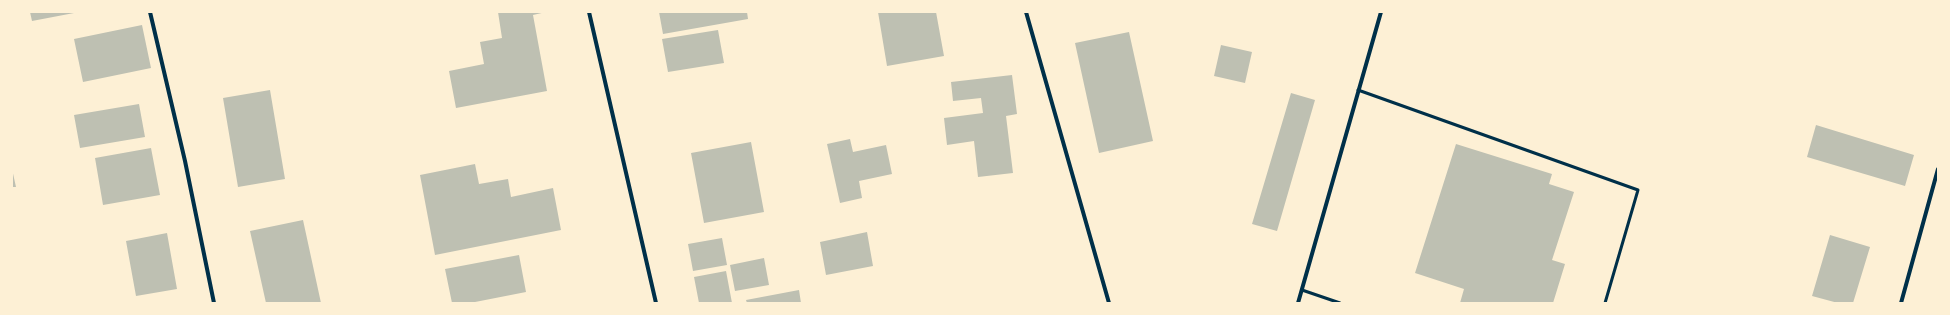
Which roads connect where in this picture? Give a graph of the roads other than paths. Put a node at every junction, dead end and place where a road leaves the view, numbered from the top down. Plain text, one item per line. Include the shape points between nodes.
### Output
1 (150, 12) edge
2 (589, 12) edge
3 (1026, 12) edge
4 (1380, 12) edge
5 (1358, 90) junction
6 (1938, 169) edge
7 (1302, 290) junction
8 (214, 303) edge
9 (656, 303) edge
10 (1110, 303) edge
11 (1298, 303) edge
12 (1340, 303) edge
13 (1605, 303) edge
14 (1901, 303) edge

1 - 8 street
2 - 9 street
3 - 10 street
4 - 5 street
5 - 7 street
5 - 13 lane via 1638,190
6 - 14 street
7 - 11 street
7 - 12 lane

